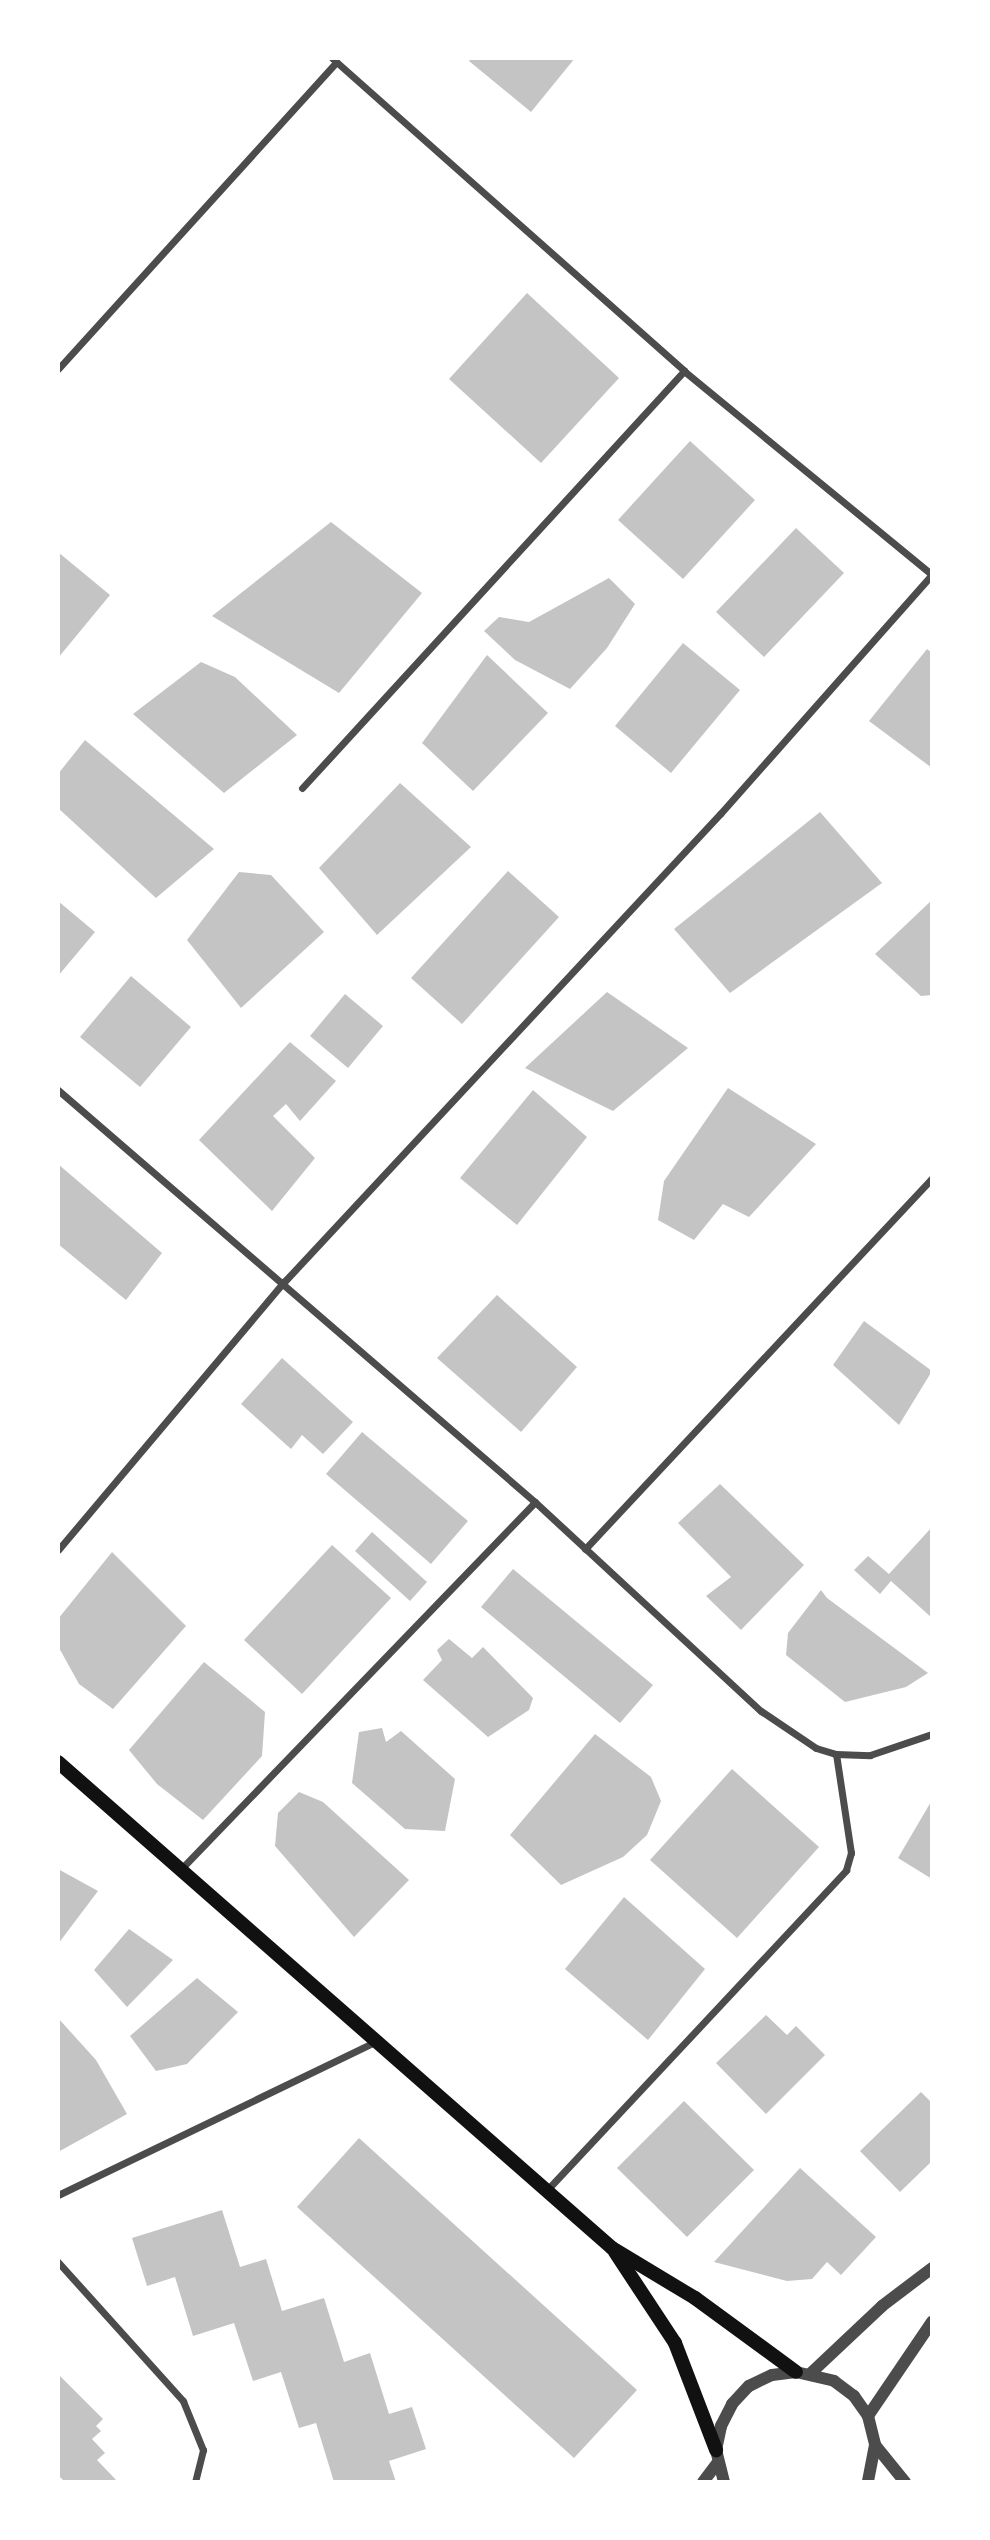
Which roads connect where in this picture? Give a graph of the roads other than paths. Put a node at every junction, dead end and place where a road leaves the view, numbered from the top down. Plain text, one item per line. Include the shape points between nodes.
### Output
1 (334, 60) edge
2 (58, 369) edge
3 (684, 371) junction
4 (932, 574) edge
5 (302, 788) dead end
6 (58, 1090) edge
7 (932, 1178) edge
8 (284, 1282) junction
9 (535, 1502) junction
10 (585, 1549) junction
11 (58, 1550) edge
12 (932, 1734) edge
13 (836, 1754) junction
14 (58, 1762) edge
15 (180, 1870) junction
16 (375, 2042) junction
17 (547, 2191) junction
18 (58, 2195) edge
19 (612, 2248) junction
20 (58, 2262) edge
21 (932, 2268) edge
22 (932, 2322) edge
23 (803, 2372) junction
24 (868, 2416) junction
25 (875, 2445) junction
26 (717, 2456) junction
27 (195, 2482) edge
28 (704, 2482) edge
29 (724, 2482) edge
30 (868, 2482) edge
31 (905, 2482) edge

1 - 2 street
1 - 3 street
3 - 4 street
3 - 5 street
4 - 8 street via 720,814
6 - 8 street
7 - 10 street
8 - 9 street
8 - 11 street
9 - 10 street
9 - 15 street
10 - 13 street via 761,1711 816,1748
12 - 13 street via 870,1755
13 - 17 street via 851,1853 846,1870
14 - 15 main road
15 - 16 main road
16 - 17 main road
16 - 18 street
17 - 19 main road
19 - 23 main road
19 - 26 main road via 675,2343
20 - 27 street via 183,2401 203,2450
21 - 23 street
22 - 24 street
23 - 24 street via 834,2381 854,2396
23 - 26 street via 772,2375 749,2386 732,2404 721,2426
24 - 25 street
25 - 30 street
25 - 31 street
26 - 28 street
26 - 29 street

